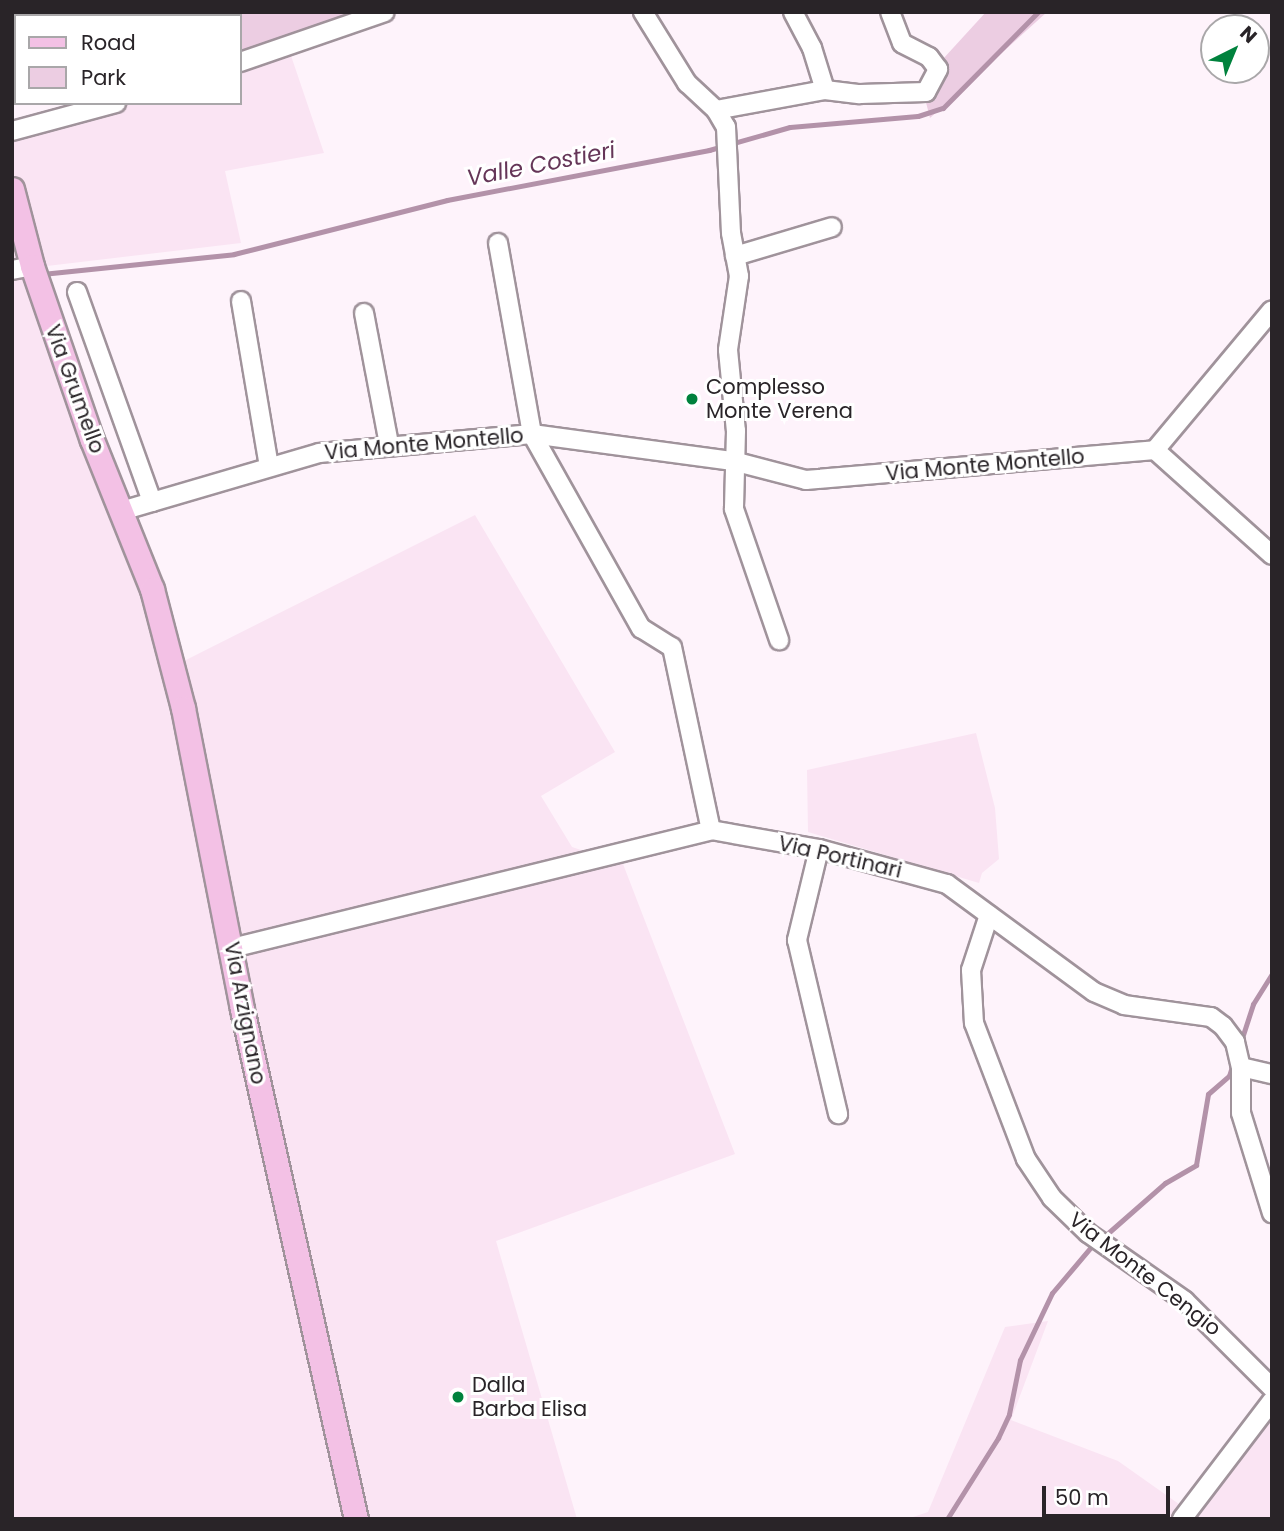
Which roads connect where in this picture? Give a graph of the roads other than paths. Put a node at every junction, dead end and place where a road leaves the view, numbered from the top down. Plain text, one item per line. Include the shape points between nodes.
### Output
1 (385, 12) edge
2 (643, 12) edge
3 (793, 12) edge
4 (890, 12) edge
5 (242, 61) edge
6 (825, 90) junction
7 (109, 105) edge
8 (716, 110) junction
9 (12, 131) edge
10 (12, 189) edge
11 (832, 228) dead end
12 (498, 243) dead end
13 (735, 256) junction
14 (22, 268) edge
15 (77, 292) dead end
16 (241, 301) dead end
17 (1272, 310) edge
18 (364, 313) dead end
19 (532, 434) junction
20 (389, 444) junction
21 (1155, 450) junction
22 (733, 461) junction
23 (269, 467) junction
24 (152, 502) junction
25 (121, 511) junction
26 (1272, 555) edge
27 (779, 640) dead end
28 (711, 830) junction
29 (819, 849) junction
30 (989, 915) junction
31 (232, 947) junction
32 (1241, 1067) junction
33 (1272, 1074) edge
34 (838, 1114) dead end
35 (1272, 1213) edge
36 (1272, 1388) edge
37 (1272, 1401) edge
38 (356, 1519) edge
39 (1182, 1519) edge

1 - 5 street
2 - 8 street via 687,83
3 - 6 street
4 - 6 street via 902,43 929,57 938,69 933,86 917,94
6 - 8 street
7 - 9 street
8 - 13 street via 726,127 724,153
10 - 14 main road, Via Grumello
11 - 13 street
12 - 19 street
13 - 22 street via 739,288 728,350 737,431
14 - 25 main road, Via Grumello
15 - 24 street
16 - 23 street
17 - 21 street
18 - 20 street
19 - 20 street, Via Monte Montello
19 - 22 street, Via Monte Montello
19 - 28 street via 641,628 672,648 680,666
20 - 23 street, Via Monte Montello via 319,453
21 - 22 street, Via Monte Montello via 806,480
21 - 26 street
22 - 27 street via 734,509
23 - 24 street, Via Monte Montello
24 - 25 street, Via Monte Montello
25 - 31 main road, Via Arzignano via 152,589 180,695
28 - 29 street, Via Portinari
28 - 31 street, Via Portinari
29 - 30 street, Via Portinari via 947,884
29 - 34 street via 797,940
30 - 32 street, Via Portinari via 1094,992 1114,1001 1211,1017 1235,1042
30 - 36 street, Via Monte Cengio via 971,970 974,1023 1027,1159 1052,1198 1088,1233 1185,1301
31 - 38 main road, Via Arzignano
32 - 33 street
32 - 35 street, Via Portinari via 1241,1113
37 - 39 street

